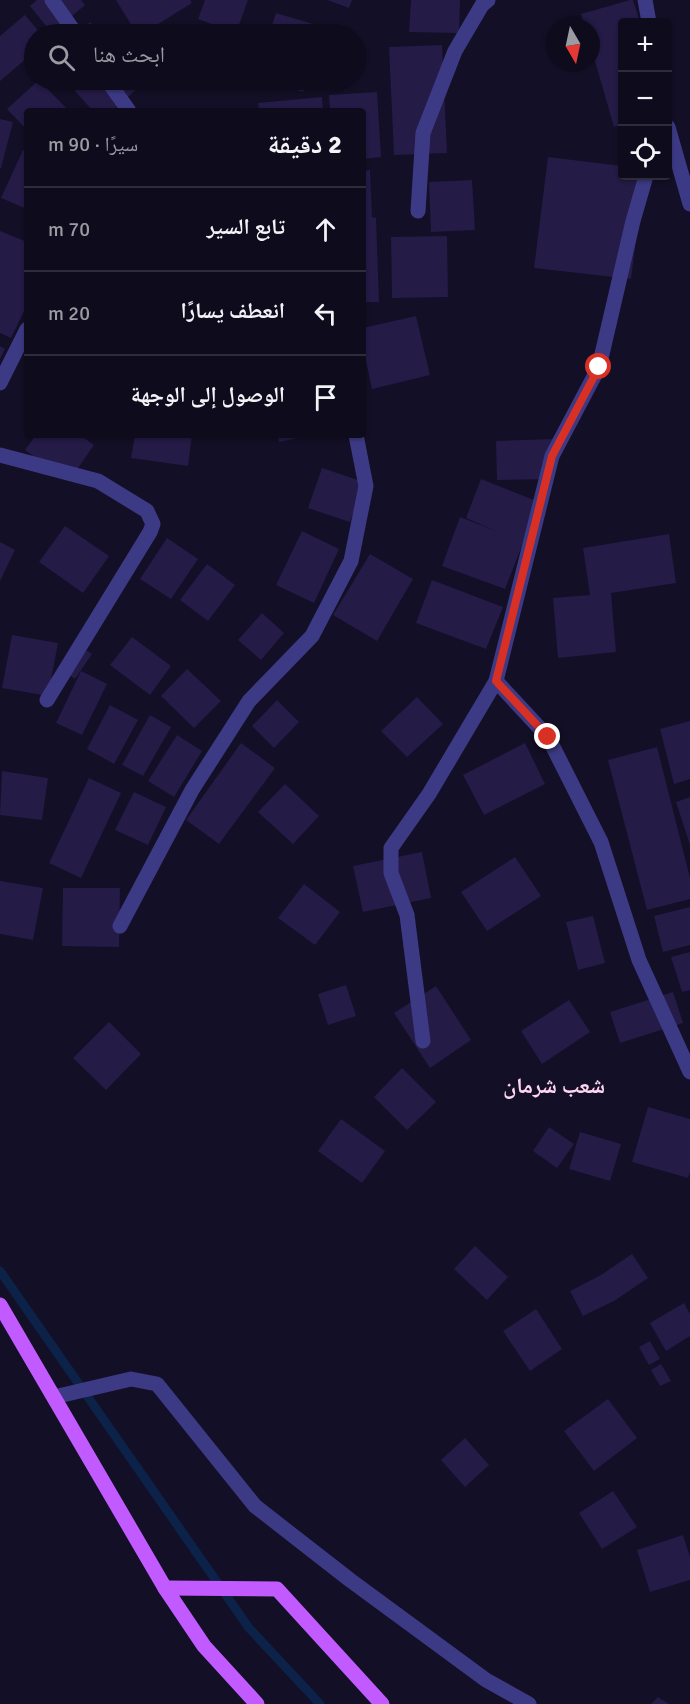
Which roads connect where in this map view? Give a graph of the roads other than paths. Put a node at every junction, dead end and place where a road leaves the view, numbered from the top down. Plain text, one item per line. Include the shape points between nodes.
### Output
1 (52, 0) edge
2 (488, 0) edge
3 (645, 0) edge
4 (648, 18) edge
5 (69, 24) edge
6 (114, 90) edge
7 (127, 108) edge
8 (672, 141) edge
9 (645, 180) edge
10 (690, 204) edge
11 (418, 211) dead end
12 (24, 335) edge
13 (0, 383) edge
14 (357, 438) edge
15 (0, 455) edge
16 (496, 681) junction
17 (47, 700) dead end
18 (120, 926) dead end
19 (423, 1041) dead end
20 (690, 1072) edge
21 (0, 1305) edge
22 (54, 1396) junction
23 (165, 1588) junction
24 (257, 1704) edge
25 (382, 1704) edge
26 (529, 1704) edge

1 - 5 street
2 - 11 street via 455,51 423,133
3 - 4 street
6 - 7 street
8 - 10 street
9 - 16 street via 599,367 552,456
12 - 13 street
14 - 18 street via 366,486 351,561 312,636 249,701 192,790
15 - 17 street via 98,481 147,511 153,524
16 - 19 street via 429,794 391,848 391,873 407,915
16 - 20 street via 548,737 601,842 639,960
21 - 22 main road
22 - 23 main road
22 - 26 street via 131,1379 157,1384 255,1506 486,1680
23 - 24 main road via 204,1646
23 - 25 main road via 277,1589

